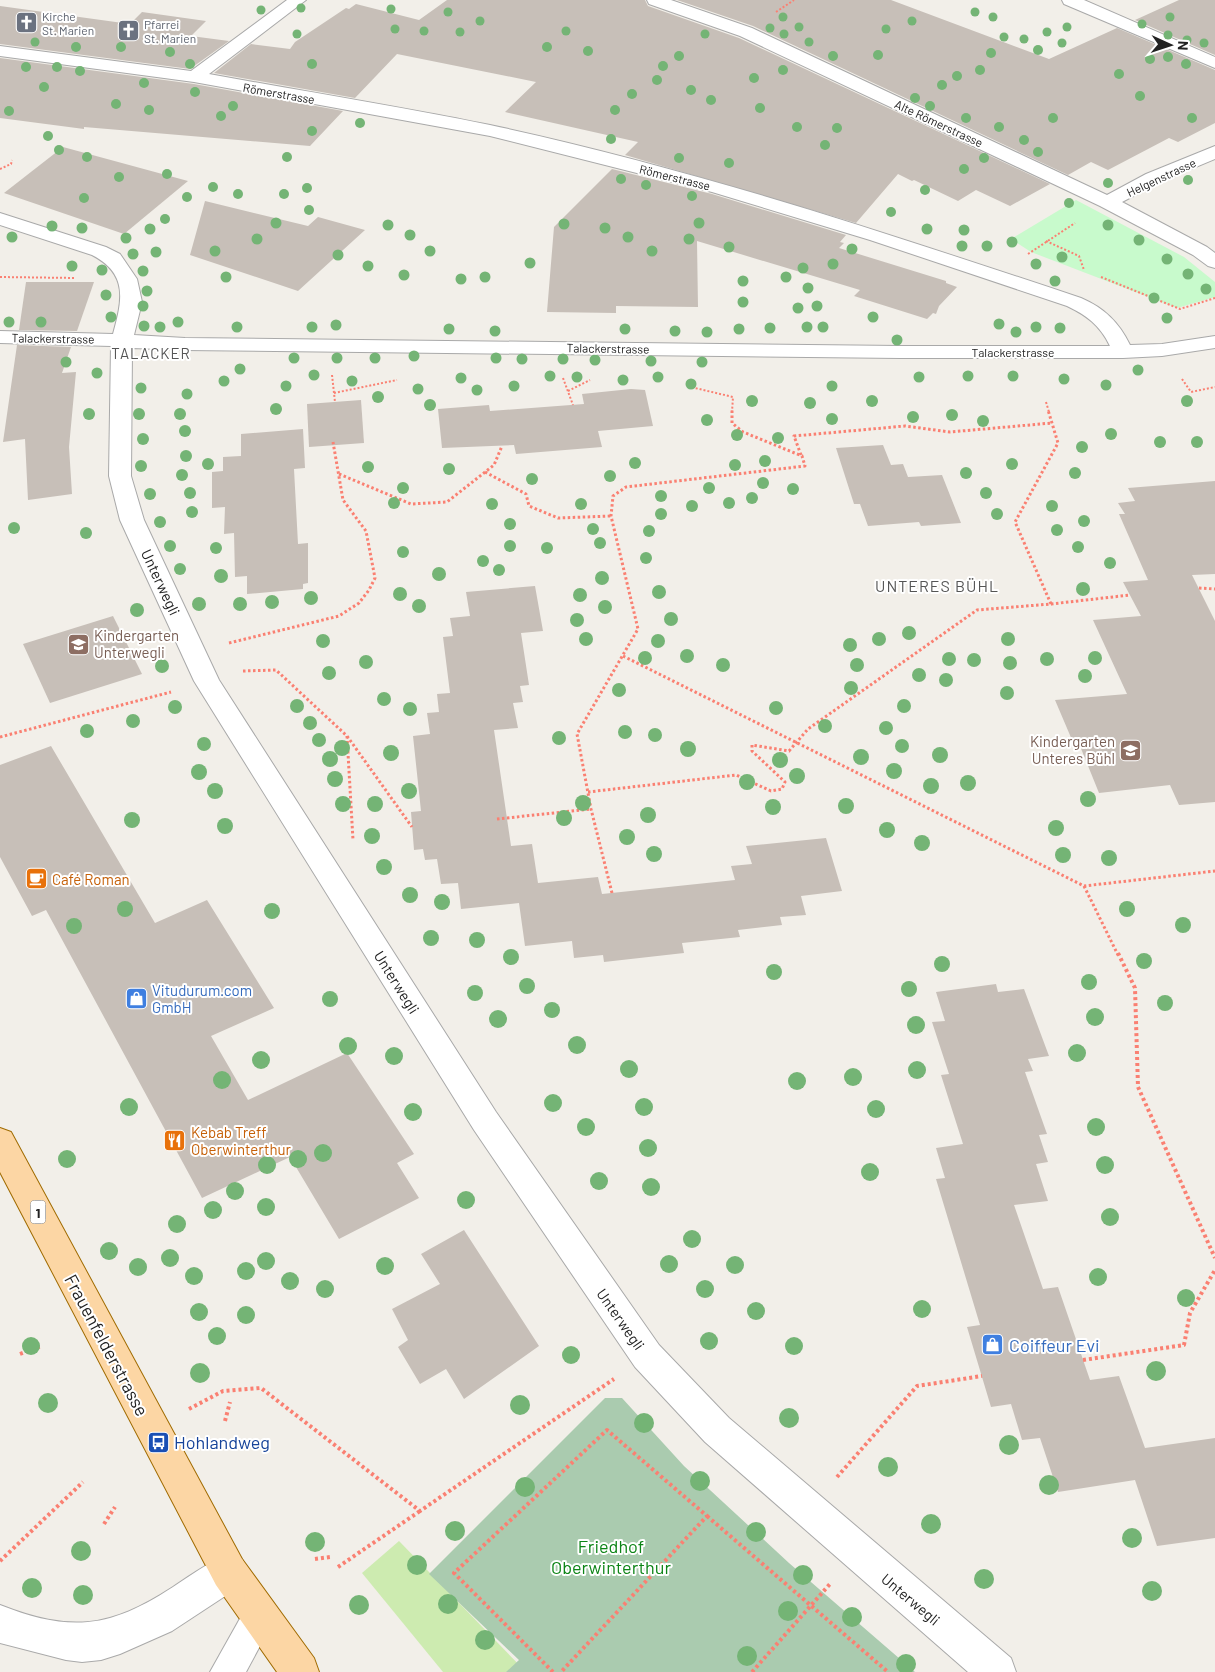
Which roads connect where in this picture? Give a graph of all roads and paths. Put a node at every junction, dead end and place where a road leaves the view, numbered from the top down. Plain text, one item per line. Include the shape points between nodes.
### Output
1 (298, 0) edge
2 (655, 0) edge
3 (1070, 0) edge
4 (0, 51) edge
5 (1215, 62) edge
6 (194, 77) junction
7 (1215, 152) edge
8 (12, 160) dead end
9 (0, 169) edge
10 (1107, 202) junction
11 (0, 219) edge
12 (1046, 240) junction
13 (1031, 252) dead end
14 (1215, 262) edge
15 (1090, 273) dead end
16 (1099, 276) dead end
17 (0, 277) edge
18 (127, 279) junction
19 (1215, 298) edge
20 (0, 337) edge
21 (122, 340) junction
22 (1215, 342) edge
23 (1123, 352) junction
24 (332, 374) dead end
25 (562, 374) dead end
26 (692, 375) dead end
27 (1181, 378) dead end
28 (399, 379) dead end
29 (1215, 387) edge
30 (334, 392) junction
31 (336, 402) dead end
32 (1046, 402) dead end
33 (573, 405) dead end
34 (1052, 423) junction
35 (333, 442) dead end
36 (502, 446) dead end
37 (802, 456) junction
38 (485, 472) junction
39 (339, 473) junction
40 (611, 516) junction
41 (1198, 588) dead end
42 (1215, 589) edge
43 (1130, 595) dead end
44 (1051, 604) junction
45 (229, 644) dead end
46 (623, 656) junction
47 (242, 672) dead end
48 (174, 691) dead end
49 (347, 736) junction
50 (0, 737) edge
51 (796, 743) junction
52 (588, 792) junction
53 (591, 809) junction
54 (497, 819) dead end
55 (412, 827) dead end
56 (354, 845) dead end
57 (1215, 871) edge
58 (1084, 886) junction
59 (612, 893) dead end
60 (0, 1140) edge
61 (1215, 1258) edge
62 (1215, 1270) edge
63 (41, 1346) dead end
64 (20, 1354) dead end
65 (1083, 1360) dead end
66 (982, 1376) dead end
67 (616, 1377) dead end
68 (230, 1402) dead end
69 (225, 1421) dead end
70 (151, 1429) junction
71 (83, 1482) dead end
72 (832, 1483) dead end
73 (115, 1507) dead end
74 (420, 1511) junction
75 (707, 1516) junction
76 (104, 1524) dead end
77 (330, 1557) dead end
78 (314, 1559) dead end
79 (0, 1561) edge
80 (338, 1567) dead end
81 (229, 1572) junction
82 (830, 1584) dead end
83 (811, 1606) junction
84 (260, 1618) junction
85 (0, 1624) edge
86 (227, 1672) edge
87 (300, 1672) edge
88 (553, 1672) edge
89 (561, 1672) edge
90 (752, 1672) edge
91 (888, 1672) edge
92 (997, 1672) edge

1 - 6 street
2 - 10 street, Alte Römerstrasse via 746,32
3 - 5 street
4 - 6 street, Römerstrasse
6 - 23 street, Römerstrasse via 490,131 719,188 877,236 1074,302 1098,313 1105,320
7 - 10 street, Helgenstrasse
8 - 9 path via 11,164
10 - 12 path
10 - 14 street, Alte Römerstrasse
11 - 18 street, Unterwegli via 99,251 113,258
12 - 13 path
12 - 15 path via 1078,256 1082,269
16 - 19 path via 1174,308
17 - 18 path
18 - 21 street, Unterwegli via 132,302
20 - 21 street, Talackerstrasse
21 - 23 street, Talackerstrasse via 185,344
21 - 92 street, Unterwegli via 120,476 132,520 207,682 485,1121 647,1356 717,1430
22 - 23 street, Talackerstrasse
24 - 30 path
25 - 33 path
26 - 37 path via 695,388 733,397 732,423 743,432
27 - 29 path via 1192,392
28 - 30 path
30 - 31 path
32 - 34 path
34 - 37 path via 950,432 905,426 794,436
34 - 44 path via 1058,443 1015,522
35 - 39 path
36 - 38 path via 494,464
37 - 40 path via 805,466 626,487 613,496
38 - 39 path via 447,502 411,504
38 - 40 path via 526,494 529,506 558,518
39 - 45 path via 344,500 366,531 375,578 369,590 359,603 339,616
40 - 46 path via 638,629
41 - 42 path
43 - 44 path
44 - 51 path via 976,610 808,729
46 - 51 path
46 - 52 path via 577,734
47 - 49 path via 276,670
48 - 50 path
49 - 55 path
49 - 56 path
51 - 52 path via 789,751 752,745 752,751 785,782 777,791 736,775
51 - 58 path
52 - 53 path
53 - 54 path
53 - 59 path
57 - 58 path
58 - 61 path via 1135,988 1138,1087
60 - 70 main road, Frauenfelderstrasse / 1
62 - 65 path via 1190,1313 1184,1345
63 - 64 path
66 - 72 path via 917,1386
67 - 74 path
68 - 69 path
70 - 74 path via 223,1391 261,1388
70 - 81 main road, Frauenfelderstrasse / 1
71 - 79 path
73 - 76 path
74 - 80 path
75 - 83 path
75 - 88 path via 607,1430 454,1574
75 - 89 path
77 - 78 path
81 - 84 main road, Frauenfelderstrasse / 1
81 - 85 street via 154,1619 110,1640 80,1643
82 - 83 path
83 - 90 path
83 - 91 path
84 - 86 lane
84 - 87 main road, Frauenfelderstrasse / 1

